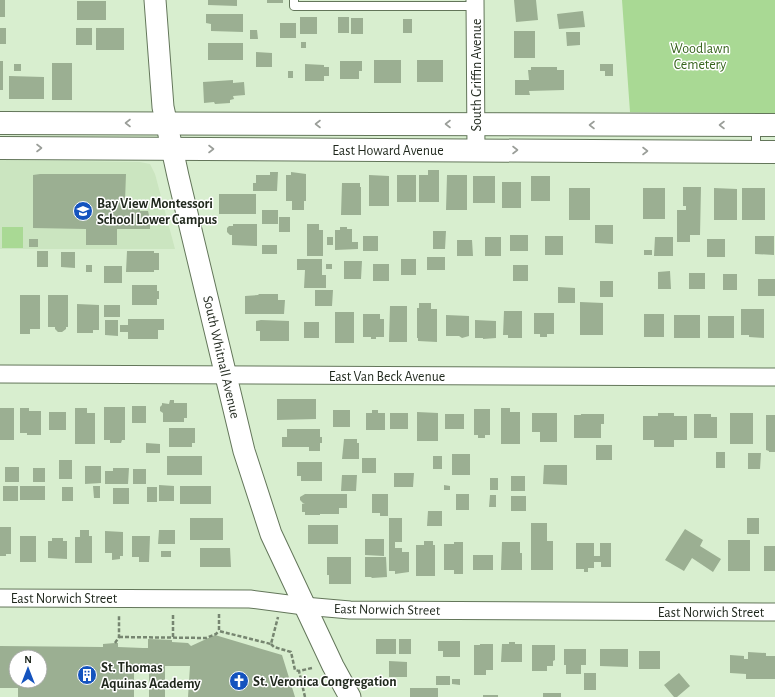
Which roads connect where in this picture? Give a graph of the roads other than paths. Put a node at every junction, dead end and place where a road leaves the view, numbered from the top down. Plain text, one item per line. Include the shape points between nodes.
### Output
1 (155, 0) edge
2 (294, 0) edge
3 (476, 3) edge
4 (0, 123) edge
5 (167, 123) junction
6 (477, 124) junction
7 (766, 125) edge
8 (80, 136) junction
9 (252, 136) junction
10 (0, 148) edge
11 (172, 149) junction
12 (476, 150) junction
13 (765, 152) edge
14 (0, 374) edge
15 (226, 375) junction
16 (775, 377) edge
17 (0, 598) edge
18 (304, 606) junction
19 (775, 612) edge
20 (350, 697) edge

1 - 5 street, South Whitnall Avenue via 162,100
2 - 3 lane via 294,6
3 - 6 street, South Griffin Avenue
4 - 8 main road, East Howard Avenue
5 -> 8 main road, East Howard Avenue
5 - 9 main road, East Howard Avenue
5 - 11 street, South Whitnall Avenue
7 -> 6 main road, East Howard Avenue
6 -> 9 main road, East Howard Avenue
6 - 12 street, South Griffin Avenue
7 - 13 lane
10 -> 8 main road, East Howard Avenue
8 - 11 main road, East Howard Avenue
11 -> 9 main road, East Howard Avenue
9 - 12 main road, East Howard Avenue
11 - 15 street, South Whitnall Avenue
12 -> 13 main road, East Howard Avenue
14 - 15 street, East Van Beck Avenue
15 - 16 street, East Van Beck Avenue
15 - 18 street, South Whitnall Avenue via 244,451 260,502 271,534
17 - 18 street, East Norwich Street via 250,598
18 - 19 street, East Norwich Street via 350,610
18 - 20 street, South Whitnall Avenue

